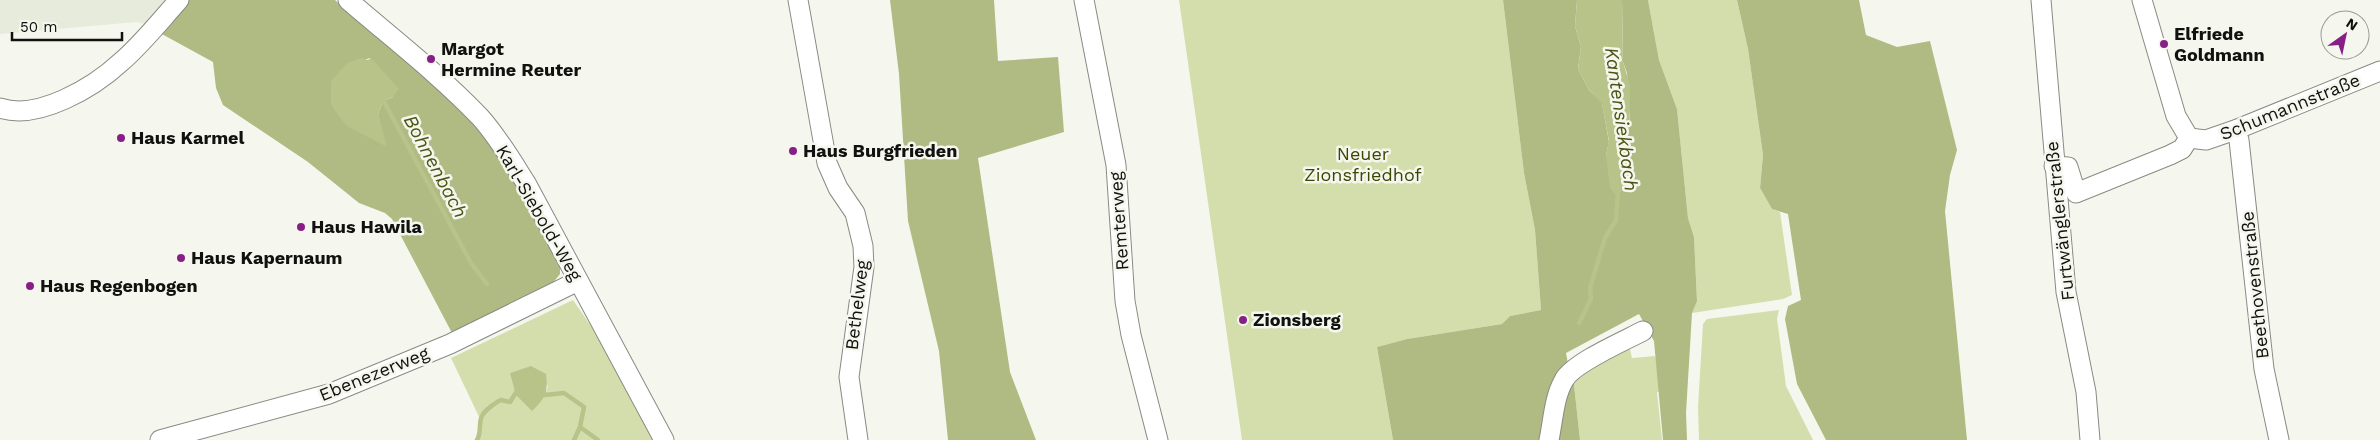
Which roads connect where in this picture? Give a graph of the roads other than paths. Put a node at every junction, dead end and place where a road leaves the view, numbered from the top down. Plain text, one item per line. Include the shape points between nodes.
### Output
1 (179, 0) edge
2 (348, 0) edge
3 (798, 0) edge
4 (1084, 0) edge
5 (2041, 0) edge
6 (2142, 0) edge
7 (2380, 71) edge
8 (0, 108) edge
9 (2235, 130) junction
10 (2189, 138) junction
11 (2054, 166) junction
12 (578, 281) junction
13 (1643, 331) dead end
14 (160, 440) edge
15 (664, 440) edge
16 (858, 440) edge
17 (1158, 440) edge
18 (1548, 440) edge
19 (2090, 440) edge
20 (2279, 440) edge

1 - 8 street via 123,61 89,85 67,98 32,110 16,112
2 - 12 street, Karl-Siebold-Weg via 481,118 526,183
3 - 16 street, Bethelweg via 827,163 838,188 855,213 863,246 864,267 849,378
4 - 17 street, Remterweg via 1116,165 1125,302
5 - 11 street, Furtwänglerstraße
6 - 10 street via 2176,116
7 - 9 street, Schumannstraße
9 - 10 street, Schumannstraße via 2206,140
9 - 20 street, Beethovenstraße via 2239,140 2264,369
10 - 11 street via 2182,149 2170,156 2076,193 2068,167
11 - 19 street, Furtwänglerstraße via 2066,292 2086,392
12 - 14 street, Ebenezerweg via 450,344 330,394
12 - 15 street, Karl-Siebold-Weg
13 - 18 street via 1568,374 1559,391

